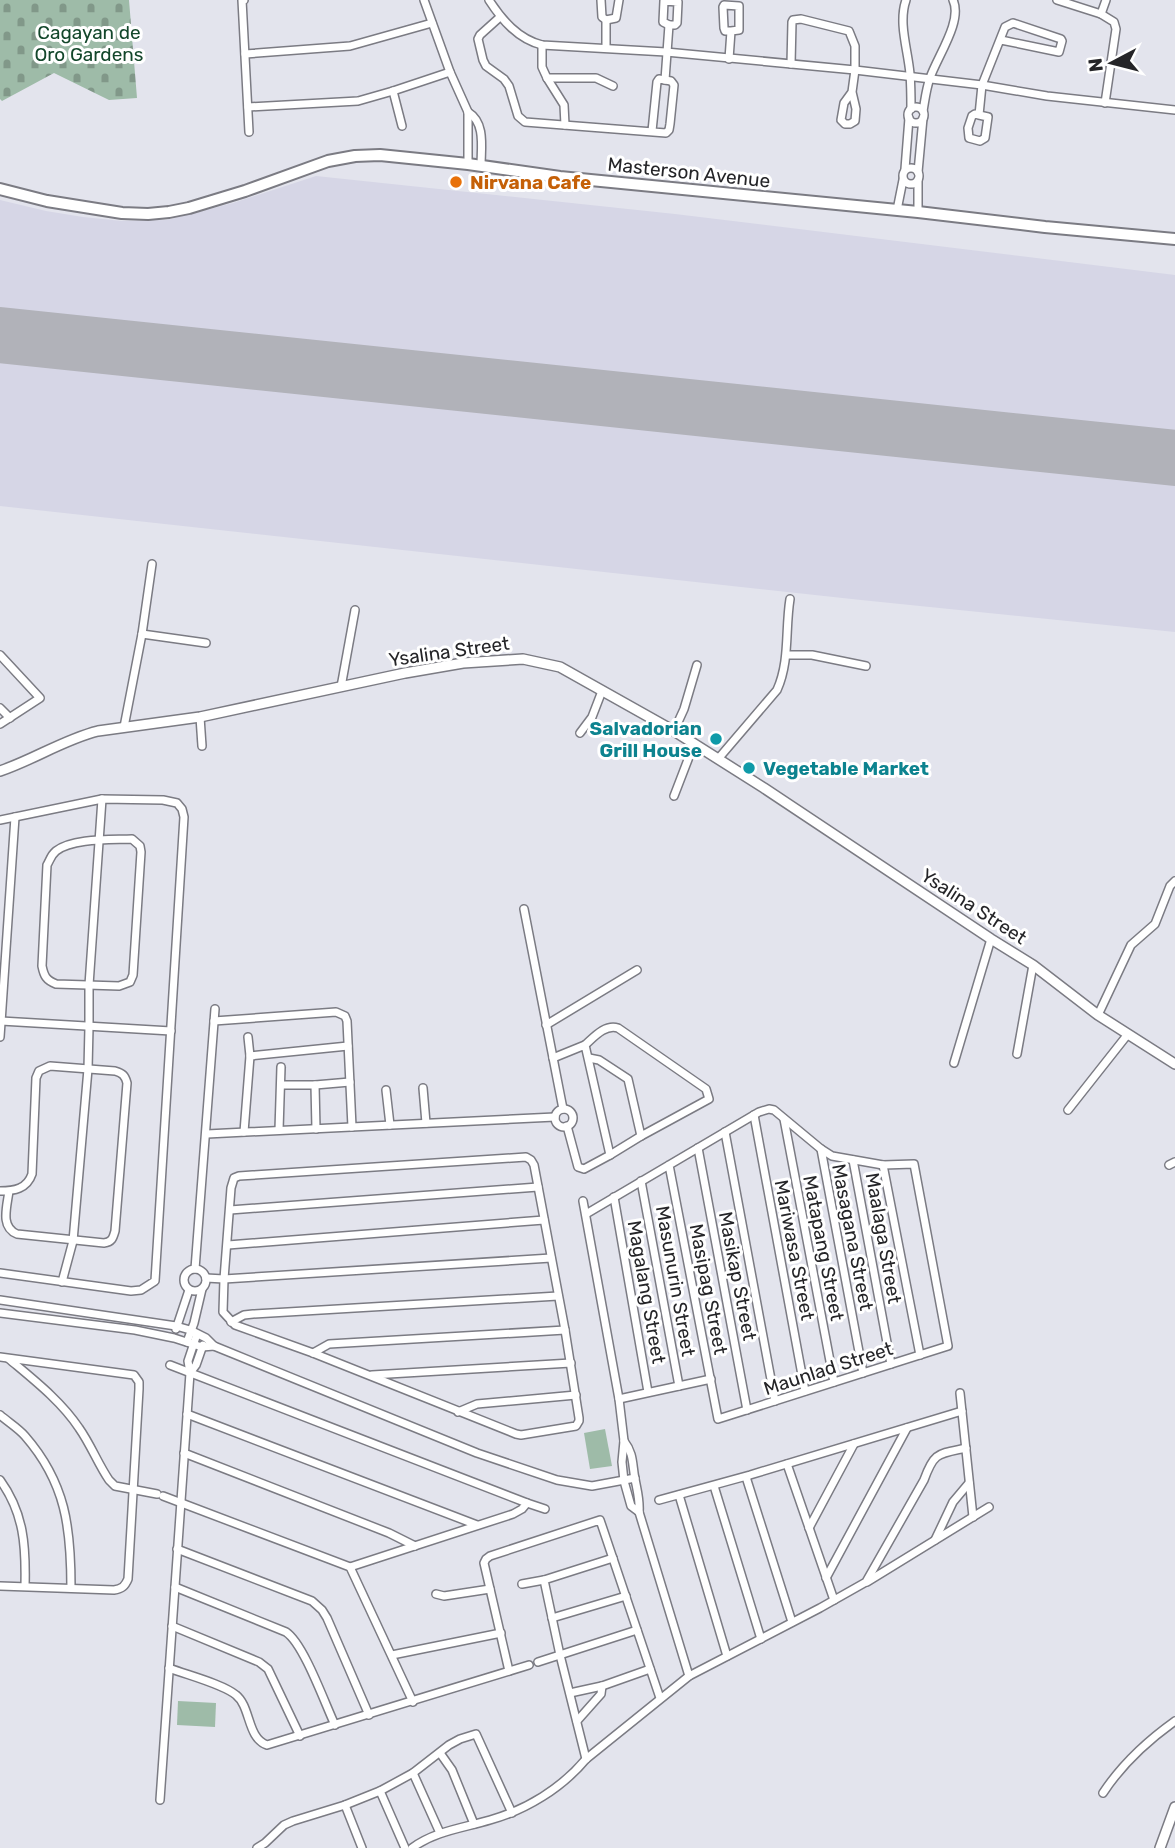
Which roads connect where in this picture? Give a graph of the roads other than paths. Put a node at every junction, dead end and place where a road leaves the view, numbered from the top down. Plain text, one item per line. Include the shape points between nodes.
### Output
1 (244, 0) edge
2 (424, 0) edge
3 (489, 0) edge
4 (601, 0) edge
5 (619, 0) edge
6 (906, 0) edge
7 (1057, 0) edge
8 (1086, 0) edge
9 (1106, 0) edge
10 (956, 1) edge
11 (1083, 9) junction
12 (1101, 14) junction
13 (500, 17) junction
14 (606, 20) junction
15 (432, 23) junction
16 (669, 25) dead end
17 (730, 31) dead end
18 (1001, 40) junction
19 (542, 45) junction
20 (606, 48) junction
21 (666, 52) junction
22 (245, 54) junction
23 (729, 59) junction
24 (791, 64) junction
25 (856, 70) junction
26 (450, 72) junction
27 (910, 76) junction
28 (547, 78) junction
29 (929, 79) junction
30 (665, 80) junction
31 (982, 85) junction
32 (613, 86) dead end
33 (393, 91) junction
34 (852, 92) dead end
35 (1105, 103) junction
36 (248, 107) junction
37 (911, 109) junction
38 (1175, 110) edge
39 (468, 112) junction
40 (923, 115) junction
41 (979, 115) dead end
42 (909, 118) junction
43 (565, 125) junction
44 (402, 126) dead end
45 (652, 131) junction
46 (249, 132) dead end
47 (468, 138) junction
48 (480, 138) junction
49 (468, 164) junction
50 (481, 166) junction
51 (905, 169) junction
52 (918, 176) junction
53 (903, 180) junction
54 (0, 189) edge
55 (897, 210) junction
56 (918, 212) junction
57 (1175, 239) edge
58 (152, 564) dead end
59 (790, 599) dead end
60 (355, 610) dead end
61 (142, 634) junction
62 (206, 643) dead end
63 (0, 655) edge
64 (787, 655) junction
65 (697, 665) dead end
66 (866, 666) dead end
67 (341, 687) junction
68 (603, 691) junction
69 (0, 708) edge
70 (200, 717) junction
71 (10, 718) junction
72 (0, 724) edge
73 (124, 727) junction
74 (674, 731) junction
75 (580, 733) dead end
76 (694, 744) junction
77 (202, 746) dead end
78 (718, 760) junction
79 (0, 771) edge
80 (674, 796) dead end
81 (102, 799) junction
82 (15, 817) junction
83 (0, 820) edge
84 (98, 840) junction
85 (1175, 881) edge
86 (524, 909) dead end
87 (991, 939) junction
88 (1033, 965) junction
89 (636, 970) dead end
90 (89, 985) junction
91 (215, 1009) dead end
92 (1098, 1015) junction
93 (1, 1021) edge
94 (214, 1021) junction
95 (546, 1025) junction
96 (89, 1027) junction
97 (171, 1031) junction
98 (1128, 1034) junction
99 (0, 1037) edge
100 (248, 1037) dead end
101 (585, 1045) junction
102 (348, 1046) junction
103 (1017, 1054) dead end
104 (250, 1056) junction
105 (553, 1058) junction
106 (589, 1058) junction
107 (954, 1063) dead end
108 (1175, 1064) edge
109 (281, 1067) dead end
110 (88, 1069) junction
111 (350, 1082) junction
112 (281, 1085) junction
113 (315, 1085) junction
114 (423, 1088) dead end
115 (386, 1090) dead end
116 (564, 1109) junction
117 (1068, 1110) dead end
118 (754, 1115) junction
119 (555, 1117) junction
120 (784, 1119) junction
121 (426, 1123) junction
122 (390, 1125) junction
123 (567, 1126) junction
124 (352, 1127) junction
125 (316, 1129) junction
126 (279, 1130) junction
127 (244, 1132) junction
128 (725, 1132) junction
129 (206, 1134) junction
130 (641, 1136) junction
131 (698, 1148) junction
132 (821, 1149) junction
133 (610, 1155) junction
134 (853, 1160) junction
135 (669, 1165) junction
136 (883, 1165) junction
137 (641, 1181) junction
138 (538, 1187) junction
139 (4, 1191) edge
140 (614, 1197) junction
141 (583, 1201) dead end
142 (230, 1210) junction
143 (586, 1214) junction
144 (544, 1220) junction
145 (73, 1241) junction
146 (228, 1245) junction
147 (551, 1258) junction
148 (195, 1269) junction
149 (0, 1273) edge
150 (206, 1278) junction
151 (224, 1279) junction
152 (62, 1282) junction
153 (202, 1289) junction
154 (189, 1290) junction
155 (558, 1296) junction
156 (0, 1300) edge
157 (0, 1313) edge
158 (232, 1322) junction
159 (176, 1326) junction
160 (565, 1329) junction
161 (194, 1332) junction
162 (174, 1338) junction
163 (206, 1338) junction
164 (190, 1343) junction
165 (214, 1346) junction
166 (202, 1347) junction
167 (313, 1353) junction
168 (920, 1355) junction
169 (4, 1358) edge
170 (571, 1363) junction
171 (891, 1364) junction
172 (170, 1365) dead end
173 (190, 1373) junction
174 (863, 1373) junction
175 (369, 1376) junction
176 (710, 1379) junction
177 (834, 1382) junction
178 (679, 1386) junction
179 (805, 1391) junction
180 (648, 1392) junction
181 (960, 1392) dead end
182 (576, 1395) junction
183 (619, 1399) junction
184 (775, 1401) junction
185 (747, 1410) junction
186 (962, 1411) junction
187 (458, 1412) junction
188 (187, 1414) junction
189 (0, 1415) edge
190 (718, 1419) joint
191 (907, 1428) junction
192 (624, 1441) junction
193 (854, 1444) junction
194 (966, 1448) junction
195 (184, 1453) junction
196 (787, 1464) junction
197 (746, 1477) junction
198 (635, 1478) junction
199 (0, 1480) edge
200 (624, 1480) junction
201 (970, 1483) junction
202 (714, 1486) junction
203 (134, 1488) junction
204 (679, 1495) junction
205 (659, 1500) dead end
206 (181, 1502) junction
207 (527, 1503) junction
208 (989, 1507) dead end
209 (545, 1509) dead end
210 (639, 1512) junction
211 (973, 1517) junction
212 (477, 1525) junction
213 (809, 1528) junction
214 (934, 1540) junction
215 (415, 1546) junction
216 (177, 1549) junction
217 (613, 1558) junction
218 (350, 1567) junction
219 (826, 1578) junction
220 (544, 1580) junction
221 (866, 1582) junction
222 (522, 1584) dead end
223 (0, 1586) edge
224 (25, 1586) junction
225 (175, 1587) junction
226 (71, 1588) junction
227 (491, 1589) junction
228 (436, 1594) dead end
229 (626, 1595) junction
230 (834, 1600) junction
231 (552, 1618) junction
232 (792, 1622) junction
233 (172, 1626) junction
234 (637, 1630) junction
235 (500, 1633) junction
236 (761, 1639) junction
237 (392, 1655) junction
238 (560, 1655) junction
239 (727, 1656) junction
240 (538, 1662) dead end
241 (528, 1665) dead end
242 (169, 1668) junction
243 (650, 1669) junction
244 (509, 1671) junction
245 (689, 1676) junction
246 (602, 1686) junction
247 (570, 1693) junction
248 (660, 1698) junction
249 (413, 1702) junction
250 (369, 1715) junction
251 (577, 1721) junction
252 (1175, 1721) edge
253 (335, 1725) junction
254 (299, 1736) junction
255 (440, 1753) junction
256 (586, 1759) junction
257 (413, 1773) junction
258 (380, 1791) junction
259 (1103, 1793) dead end
260 (160, 1800) dead end
261 (345, 1805) junction
262 (1175, 1807) edge
263 (512, 1813) junction
264 (474, 1824) junction
265 (440, 1833) junction
266 (257, 1848) edge
267 (362, 1848) edge
268 (405, 1848) edge
269 (412, 1848) edge
270 (1160, 1848) edge

1 - 22 street
2 - 15 street
3 - 13 street
4 - 14 street
5 - 14 street via 616,19
6 - 27 street via 903,23
7 - 11 street
8 - 11 street
9 - 12 street
10 - 29 street via 950,32
11 - 12 street
12 - 35 street via 1116,29
13 - 19 street via 529,42
13 - 43 street via 478,38 486,66 509,86 521,120
14 - 20 street
15 - 22 street via 350,46
15 - 26 street
16 - 21 street
17 - 23 street
18 - 18 street via 1059,52 1062,41 1013,23 1005,27
18 - 31 street
19 - 20 street
19 - 28 street
20 - 21 street
21 - 23 street
21 - 30 street
22 - 36 street
23 - 24 street
24 - 25 street
24 - 25 street via 792,22 801,19 849,31
25 - 27 street
25 - 34 street
26 - 33 street
26 - 39 street
27 - 29 street
27 - 37 street
28 - 32 street via 596,78
28 - 43 street via 564,105
29 - 31 street
29 - 40 street
30 - 45 street via 657,82
30 - 45 street via 674,85 670,130
31 - 35 street
31 - 41 street
33 - 36 street via 347,103
33 - 44 street
35 - 38 street
36 - 46 street
37 - 40 street via 918,107
37 - 42 street
39 - 47 street
39 - 48 street via 479,124
40 - 42 street via 918,122
40 - 52 street
42 - 51 street
43 - 45 street
47 - 48 street
47 - 49 street
48 - 50 street
49 - 50 main road, Masterson Avenue
49 - 54 main road, Masterson Avenue via 355,156 189,208 148,214 47,201
50 - 55 main road, Masterson Avenue
51 - 52 street via 913,168
51 - 53 street
52 - 53 street via 916,183 909,185
52 - 56 street
53 - 55 street
55 - 56 main road, Masterson Avenue
56 - 57 main road, Masterson Avenue
58 - 61 street
59 - 64 street
60 - 67 street
61 - 62 street
61 - 73 street
63 - 71 street via 40,698
64 - 66 street
64 - 78 street via 777,690
65 - 74 street
67 - 68 street, Ysalina Street via 463,663 523,659 560,667
67 - 70 street, Ysalina Street
68 - 74 street, Ysalina Street
68 - 75 street
69 - 71 street
70 - 73 street, Ysalina Street
70 - 77 street
71 - 72 street
73 - 79 street, Ysalina Street via 87,733
74 - 76 street, Ysalina Street
76 - 78 street, Ysalina Street
76 - 80 street
78 - 87 street, Ysalina Street
81 - 82 street
81 - 84 street
81 - 97 street via 163,800 182,809
82 - 83 street
82 - 93 street
84 - 90 street
84 - 90 street via 58,849 47,865 44,976 56,984
84 - 90 street via 132,839 140,846 133,975 130,982 119,986
85 - 92 street via 1155,924 1131,944
86 - 95 street
87 - 88 street, Ysalina Street
87 - 107 street
88 - 92 street, Ysalina Street
88 - 103 street
89 - 95 street
90 - 96 street
91 - 94 street
92 - 98 street, Ysalina Street
93 - 96 street
93 - 99 street
94 - 102 street via 337,1012 347,1021
94 - 129 street
95 - 105 street
96 - 97 street
96 - 110 street
97 - 152 street via 155,1281 131,1292
98 - 108 street, Ysalina Street
98 - 117 street
100 - 104 street
101 - 105 street
101 - 106 street
101 - 130 street via 604,1029 618,1028 706,1089 709,1100
102 - 104 street
102 - 111 street
104 - 127 street
105 - 116 street
106 - 130 street via 628,1079
106 - 133 street
109 - 112 street
110 - 139 street via 50,1066 39,1071 32,1174 26,1185
110 - 145 street
110 - 145 street via 126,1077 115,1231 109,1242
111 - 113 street
111 - 124 street
112 - 113 street
112 - 126 street
113 - 125 street
114 - 121 street
115 - 122 street
116 - 119 street
116 - 123 street via 573,1116
118 - 120 street via 769,1109
118 - 128 street
118 - 179 street, Mariwasa Street
119 - 121 street
119 - 123 street via 558,1125
120 - 132 street
120 - 177 street, Matapang Street
121 - 122 street
122 - 124 street
123 - 133 street via 578,1167 584,1169
124 - 125 street
125 - 126 street
126 - 127 street
127 - 129 street
128 - 131 street
128 - 184 street
129 - 148 street
130 - 133 street
131 - 135 street
131 - 185 street, Masikap Street
132 - 134 street
132 - 174 street, Masagana Street
134 - 136 street
134 - 171 street, Maalaga Street
135 - 137 street
135 - 176 street, Masipag Street
136 - 168 street
136 - 168 street, Maunlad Street via 914,1164 948,1346
137 - 140 street
137 - 178 street, Masunurin Street
138 - 142 street
138 - 142 street via 534,1166 526,1157 246,1174 234,1178
138 - 144 street
139 - 145 street via 5,1222 11,1232
140 - 143 street
140 - 180 street, Magalang Street
141 - 143 street
142 - 146 street
143 - 183 street
144 - 146 street
144 - 147 street
145 - 152 street
146 - 151 street
147 - 151 street
147 - 155 street
148 - 150 street
148 - 154 street via 184,1277
149 - 152 street
150 - 151 street
150 - 153 street
151 - 158 street via 223,1312
153 - 154 street
153 - 161 street
154 - 159 street
155 - 158 street via 253,1314
155 - 160 street
156 - 159 street
157 - 162 street
158 - 167 street
159 - 161 street
159 - 162 street
160 - 167 street via 329,1344
160 - 170 street
161 - 163 street
161 - 164 street
162 - 164 street
163 - 165 street
163 - 166 street
164 - 166 street
164 - 173 street
165 - 166 street
165 - 200 street via 464,1448 557,1480 592,1486
166 - 173 street
167 - 175 street
168 - 171 street, Maunlad Street
169 - 203 street via 33,1379 71,1418 115,1486
169 - 203 street via 137,1377
170 - 175 street
170 - 182 street
171 - 174 street, Maunlad Street
172 - 173 street
173 - 188 street
173 - 207 street
174 - 177 street, Maunlad Street
175 - 187 street
176 - 178 street
176 - 190 street, Masipag Street
177 - 179 street, Maunlad Street
178 - 180 street
179 - 184 street, Maunlad Street
180 - 183 street
181 - 186 street
182 - 187 street via 477,1404
182 - 187 street via 578,1424 557,1430 518,1434
183 - 192 street
184 - 185 street, Maunlad Street
185 - 190 street, Maunlad Street
186 - 191 street
186 - 194 street
188 - 195 street
188 - 212 street
189 - 226 street via 23,1435 57,1483 69,1531
191 - 193 street
191 - 219 street
192 - 198 street
192 - 200 street
193 - 196 street
193 - 213 street
194 - 201 street
194 - 221 street via 934,1458
195 - 206 street
195 - 215 street
196 - 197 street
196 - 213 street
197 - 202 street
197 - 232 street
198 - 200 street
198 - 210 street
199 - 224 street via 22,1523
200 - 210 street via 631,1506
201 - 211 street
201 - 214 street via 953,1502
202 - 204 street
202 - 236 street
203 - 206 street
203 - 226 street via 125,1585 114,1590
204 - 205 street
204 - 239 street
206 - 216 street
206 - 218 street
207 - 209 street
207 - 212 street via 513,1514
208 - 211 street
210 - 245 street
211 - 214 street
212 - 215 street
213 - 219 street
214 - 221 street
215 - 218 street
216 - 225 street
216 - 250 street via 312,1601 327,1618
217 - 220 street
217 - 227 street via 600,1520 487,1558 484,1563
217 - 229 street
218 - 237 street
219 - 230 street
220 - 222 street
220 - 231 street
221 - 230 street
223 - 224 street
224 - 226 street
225 - 233 street
225 - 253 street via 293,1636
227 - 228 street
227 - 235 street
229 - 231 street
229 - 234 street
230 - 232 street
231 - 238 street
232 - 236 street
233 - 242 street
233 - 254 street via 260,1662 275,1681
234 - 238 street
234 - 243 street
235 - 237 street
235 - 244 street
236 - 239 street
237 - 249 street
238 - 240 street
238 - 247 street
239 - 245 street
241 - 244 street
242 - 254 street via 239,1696 263,1744
242 - 260 street
243 - 246 street
243 - 248 street
244 - 249 street
245 - 248 street
246 - 247 street
246 - 251 street via 601,1694
247 - 251 street
248 - 256 street
249 - 250 street
250 - 253 street
251 - 256 street
252 - 259 street via 1133,1756
253 - 254 street
255 - 257 street
255 - 263 street via 476,1734
255 - 264 street
256 - 263 street via 558,1786
257 - 258 street
257 - 265 street
258 - 261 street
258 - 268 street
261 - 266 street via 284,1825
261 - 267 street
262 - 270 street
263 - 264 street
264 - 265 street
265 - 269 street

